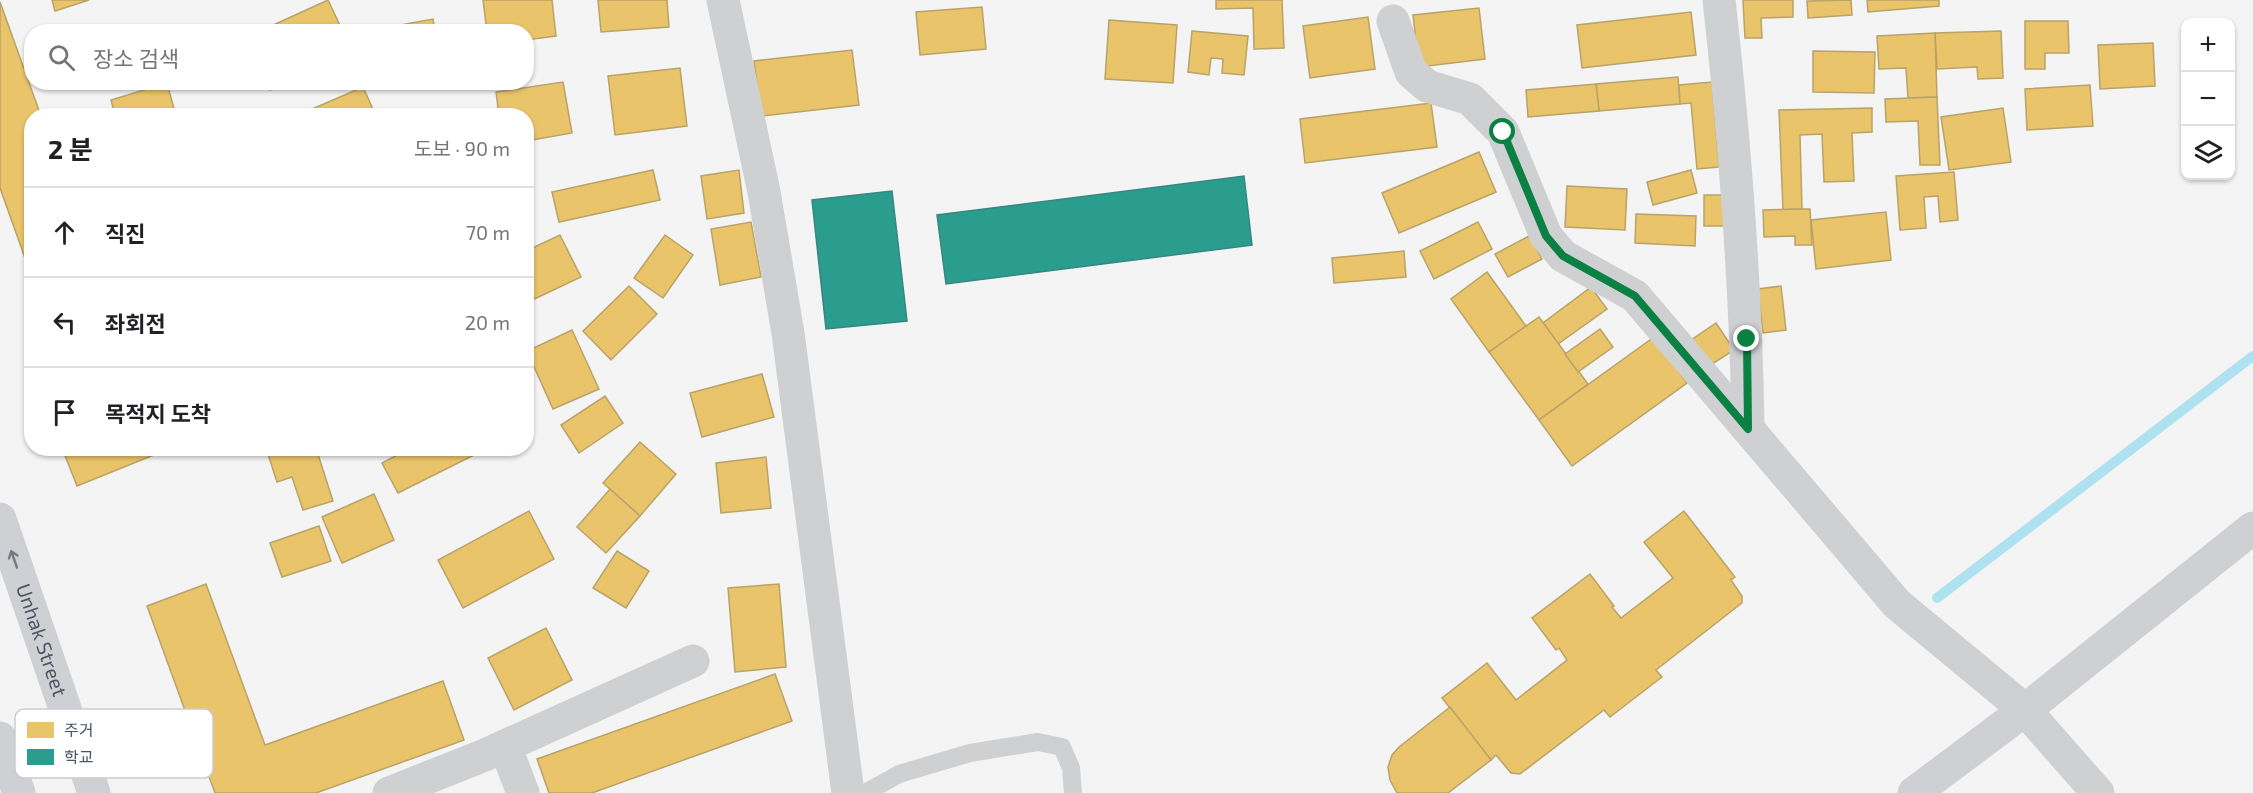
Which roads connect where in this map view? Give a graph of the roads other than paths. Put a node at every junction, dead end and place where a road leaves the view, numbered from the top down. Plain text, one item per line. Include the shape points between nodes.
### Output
1 (723, 0) edge
2 (1719, 0) edge
3 (1393, 21) dead end
4 (1748, 429) junction
5 (0, 519) edge
6 (2253, 528) edge
7 (693, 661) dead end
8 (65, 709) edge
9 (2025, 710) junction
10 (0, 738) edge
11 (505, 746) junction
12 (89, 778) edge
13 (19, 793) edge
14 (94, 793) edge
15 (388, 793) edge
16 (523, 793) edge
17 (848, 793) edge
18 (865, 793) edge
19 (1073, 793) edge
20 (1914, 793) edge
21 (2098, 793) edge

1 - 17 street via 764,192 788,333
2 - 4 street via 1734,133 1747,339
3 - 4 street via 1411,72 1427,86 1470,99 1503,132 1546,236 1563,256 1635,296
4 - 9 street via 1898,604
8 -> 5 main road, Unhak Street
6 - 9 main road
7 - 11 street
9 - 20 main road
9 - 21 street
10 - 13 main road
11 - 15 street
11 - 16 street
14 -> 12 main road, Unhak Street
18 - 19 lane via 899,774 960,756 1038,742 1062,747 1071,768

